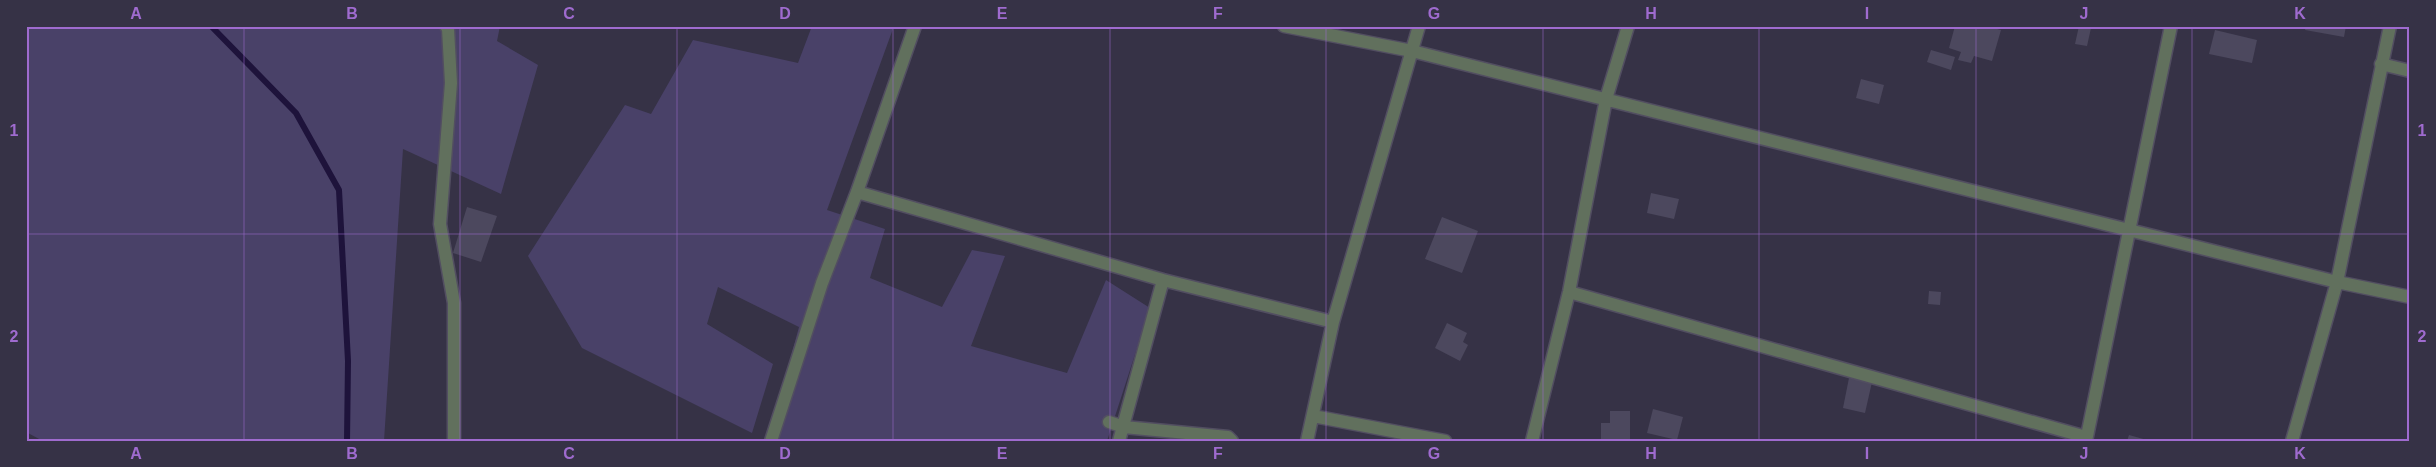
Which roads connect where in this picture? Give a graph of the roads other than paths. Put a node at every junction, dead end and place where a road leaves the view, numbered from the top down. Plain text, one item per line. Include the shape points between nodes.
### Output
1 (446, 26) edge
2 (915, 26) edge
3 (1284, 26) edge
4 (1419, 26) edge
5 (1628, 26) edge
6 (2171, 26) edge
7 (2390, 26) edge
8 (1412, 51) junction
9 (2381, 64) junction
10 (2410, 71) edge
11 (1606, 99) junction
12 (857, 192) junction
13 (2129, 230) junction
14 (1163, 280) junction
15 (2337, 282) junction
16 (1569, 292) junction
17 (2410, 297) edge
18 (1333, 322) junction
19 (1312, 416) junction
20 (1109, 422) dead end
21 (1124, 427) junction
22 (2086, 439) edge
23 (454, 441) edge
24 (771, 441) edge
25 (1120, 441) edge
26 (1232, 441) edge
27 (1307, 441) edge
28 (1445, 441) edge
29 (1532, 441) edge
30 (2292, 441) edge

1 - 23 street via 451,83 440,224 454,303
2 - 12 street
3 - 8 street
4 - 8 street
5 - 11 street
6 - 13 street
7 - 9 street
8 - 11 street
8 - 18 street
9 - 10 street
9 - 15 street
11 - 13 street
11 - 16 street
12 - 14 street
12 - 24 street via 822,283
13 - 15 street
13 - 22 street
14 - 18 street
14 - 21 street
15 - 17 street
15 - 30 street
16 - 22 street
16 - 29 street
18 - 19 street
19 - 27 street
19 - 28 street
20 - 21 street
21 - 25 street
21 - 26 street via 1228,437

